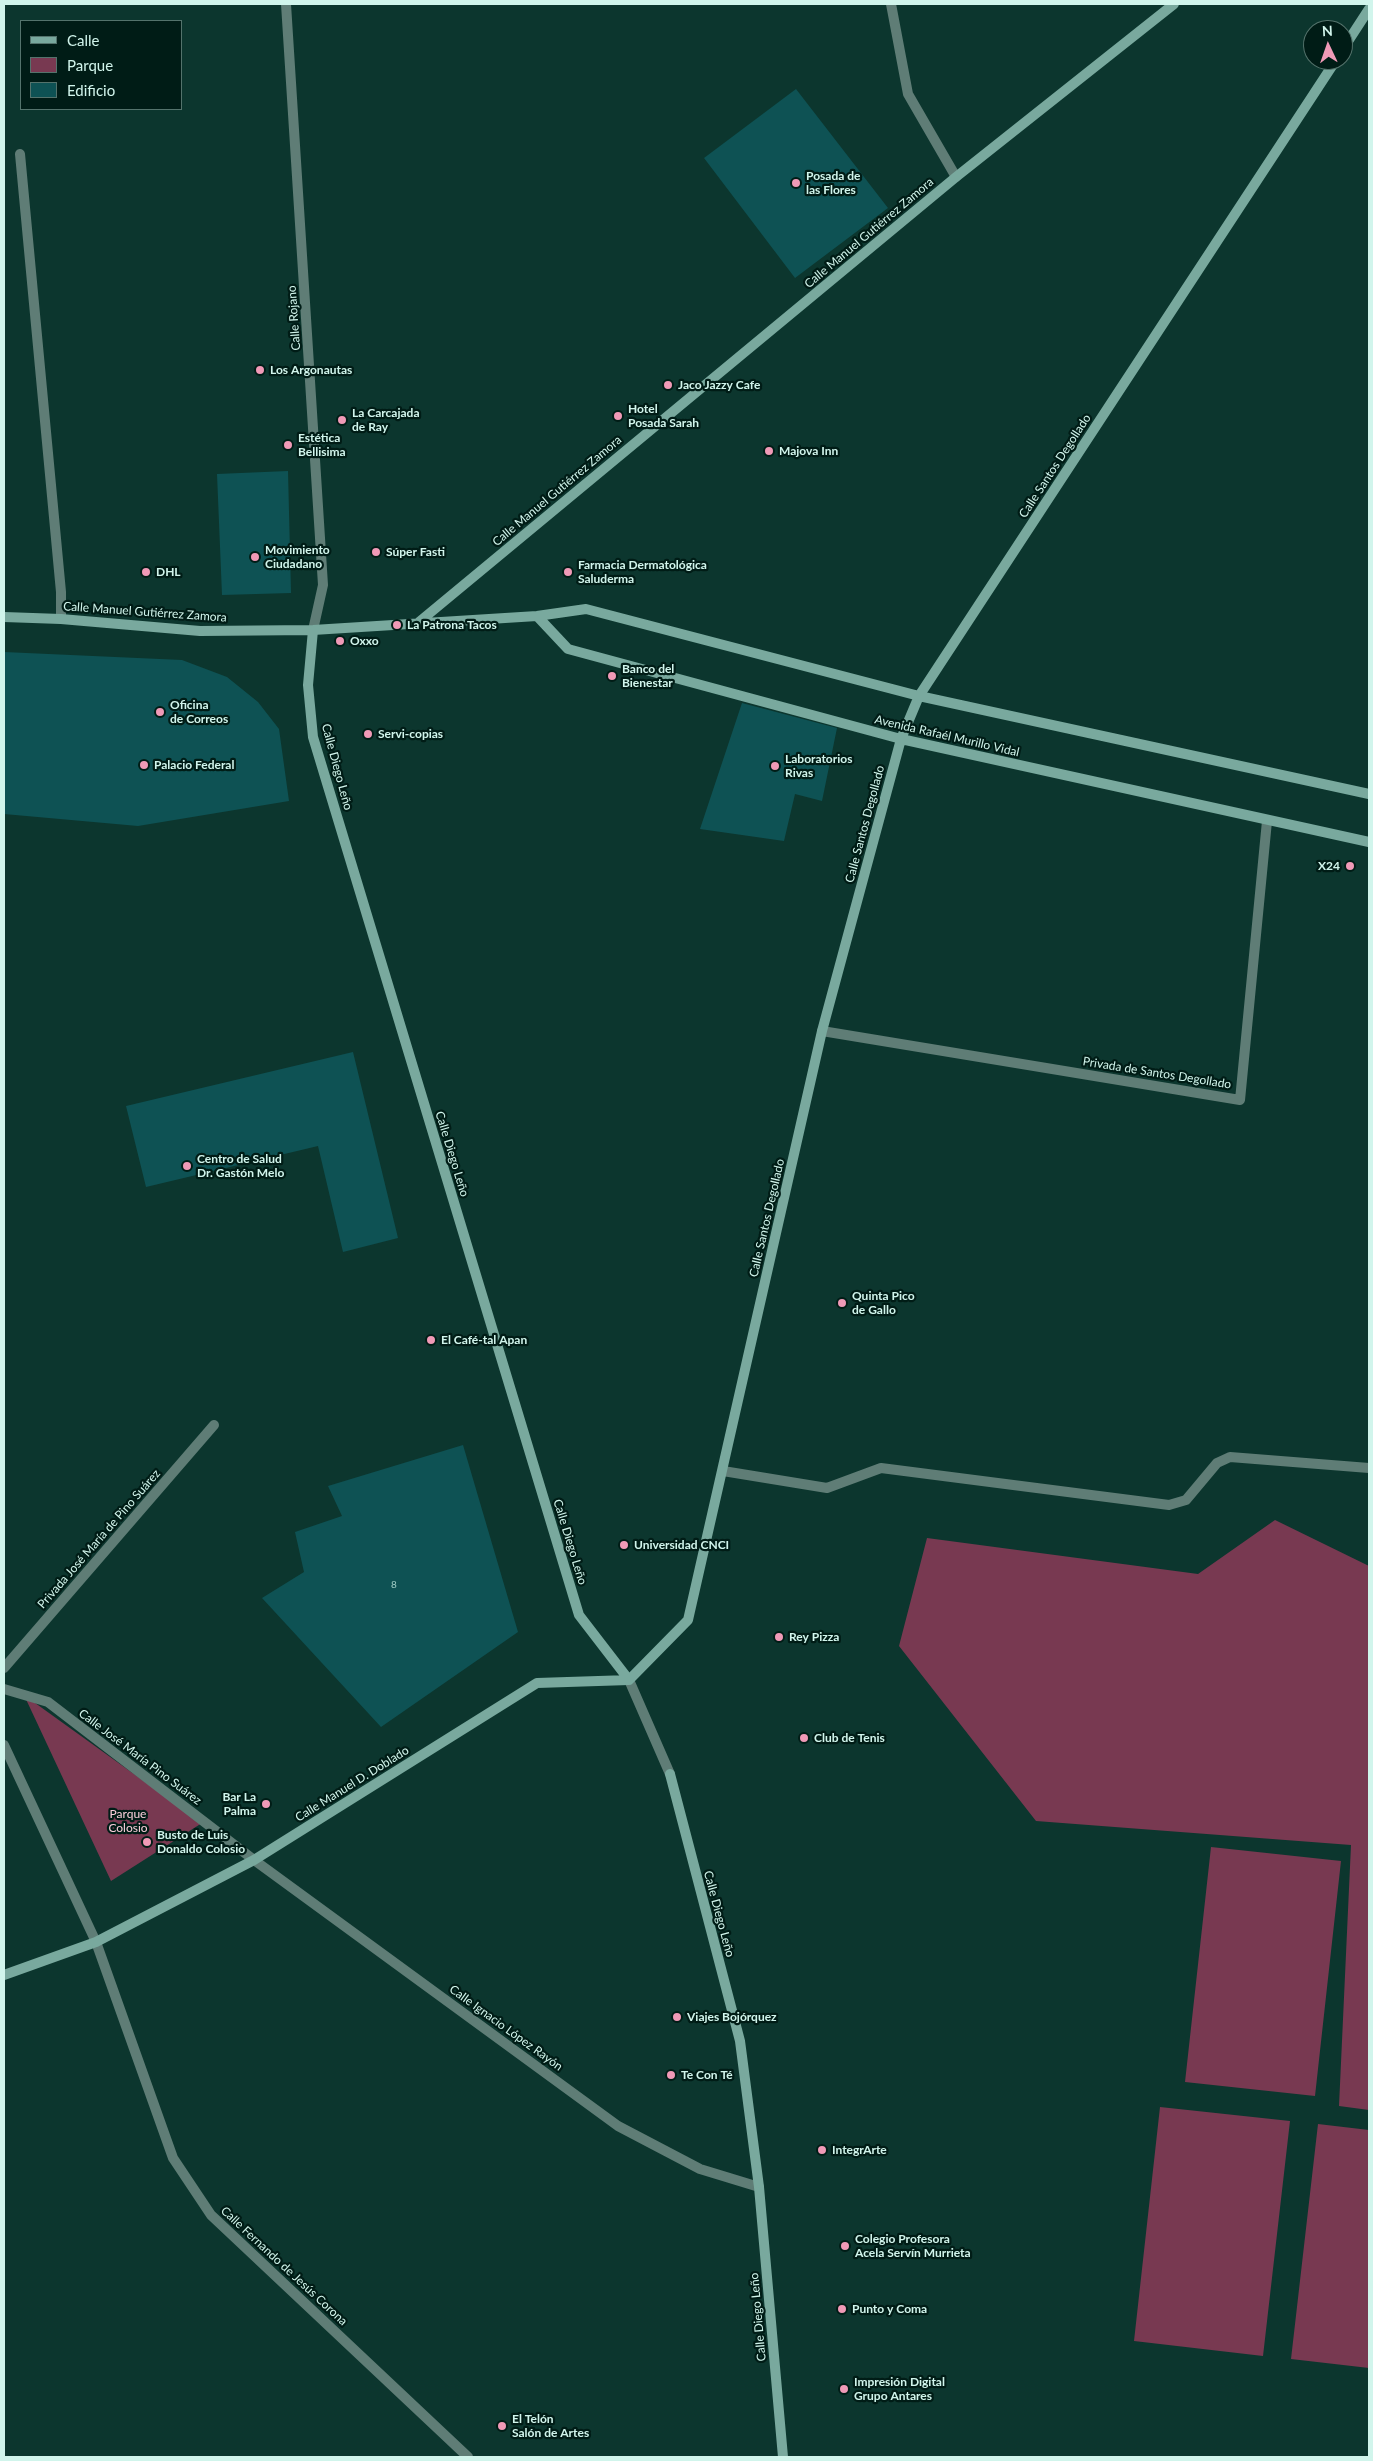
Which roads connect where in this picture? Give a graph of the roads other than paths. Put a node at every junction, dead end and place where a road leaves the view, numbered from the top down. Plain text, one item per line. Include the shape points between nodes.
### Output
1 (286, 4) edge
2 (891, 4) edge
3 (1174, 4) edge
4 (1369, 9) edge
5 (1353, 34) edge
6 (1329, 70) edge
7 (20, 154) dead end
8 (956, 177) junction
9 (537, 616) junction
10 (4, 617) edge
11 (61, 619) junction
12 (419, 622) junction
13 (313, 630) junction
14 (919, 696) junction
15 (901, 739) junction
16 (1369, 794) edge
17 (1267, 821) junction
18 (1369, 842) edge
19 (822, 1031) junction
20 (214, 1425) dead end
21 (1369, 1468) edge
22 (723, 1470) junction
23 (4, 1668) edge
24 (629, 1680) junction
25 (4, 1689) edge
26 (4, 1745) edge
27 (670, 1774) joint
28 (254, 1860) junction
29 (96, 1942) junction
30 (4, 1975) edge
31 (759, 2186) junction
32 (468, 2457) edge
33 (782, 2457) edge

1 - 13 street, Calle Rojano via 323,585
2 - 8 street via 908,94
3 - 8 main road, Calle Manuel Gutiérrez Zamora
4 - 5 main road
6 - 14 main road, Calle Santos Degollado
7 - 11 street
8 - 12 main road, Calle Manuel Gutiérrez Zamora
9 - 12 main road
9 - 14 main road via 586,609
9 - 15 main road, Avenida Rafaél Murillo Vidal via 568,649
10 - 11 main road, Calle Manuel Gutiérrez Zamora
11 - 13 main road, Calle Manuel Gutiérrez Zamora via 200,630
12 - 13 main road, Calle Manuel Gutiérrez Zamora
13 - 24 main road, Calle Diego Leño via 308,685 313,737 579,1615
14 - 15 main road, Calle Santos Degollado
14 - 16 main road
15 - 17 main road, Avenida Rafaél Murillo Vidal
15 - 19 main road, Calle Santos Degollado
17 - 18 main road, Avenida Rafaél Murillo Vidal
17 - 19 street, Privada de Santos Degollado via 1240,1100
19 - 22 main road, Calle Santos Degollado
20 - 23 street, Privada José María de Pino Suárez
21 - 22 street via 1230,1457 1216,1463 1186,1500 1169,1506 881,1468 827,1488
22 - 24 main road, Calle Santos Degollado via 688,1620
24 - 27 street, Calle Diego Leño
24 - 28 main road, Calle Manuel D. Doblado via 537,1683
25 - 28 street, Calle José María Pino Suárez via 48,1702
26 - 29 street
27 - 31 main road, Calle Diego Leño via 740,2041
28 - 29 main road, Calle Manuel D. Doblado
28 - 31 street, Calle Ignacio López Rayón via 618,2126 700,2169
29 - 30 main road, Calle Manuel D. Doblado
29 - 32 street, Calle Fernando de Jesús Corona via 173,2158 211,2215
31 - 33 main road, Calle Diego Leño

